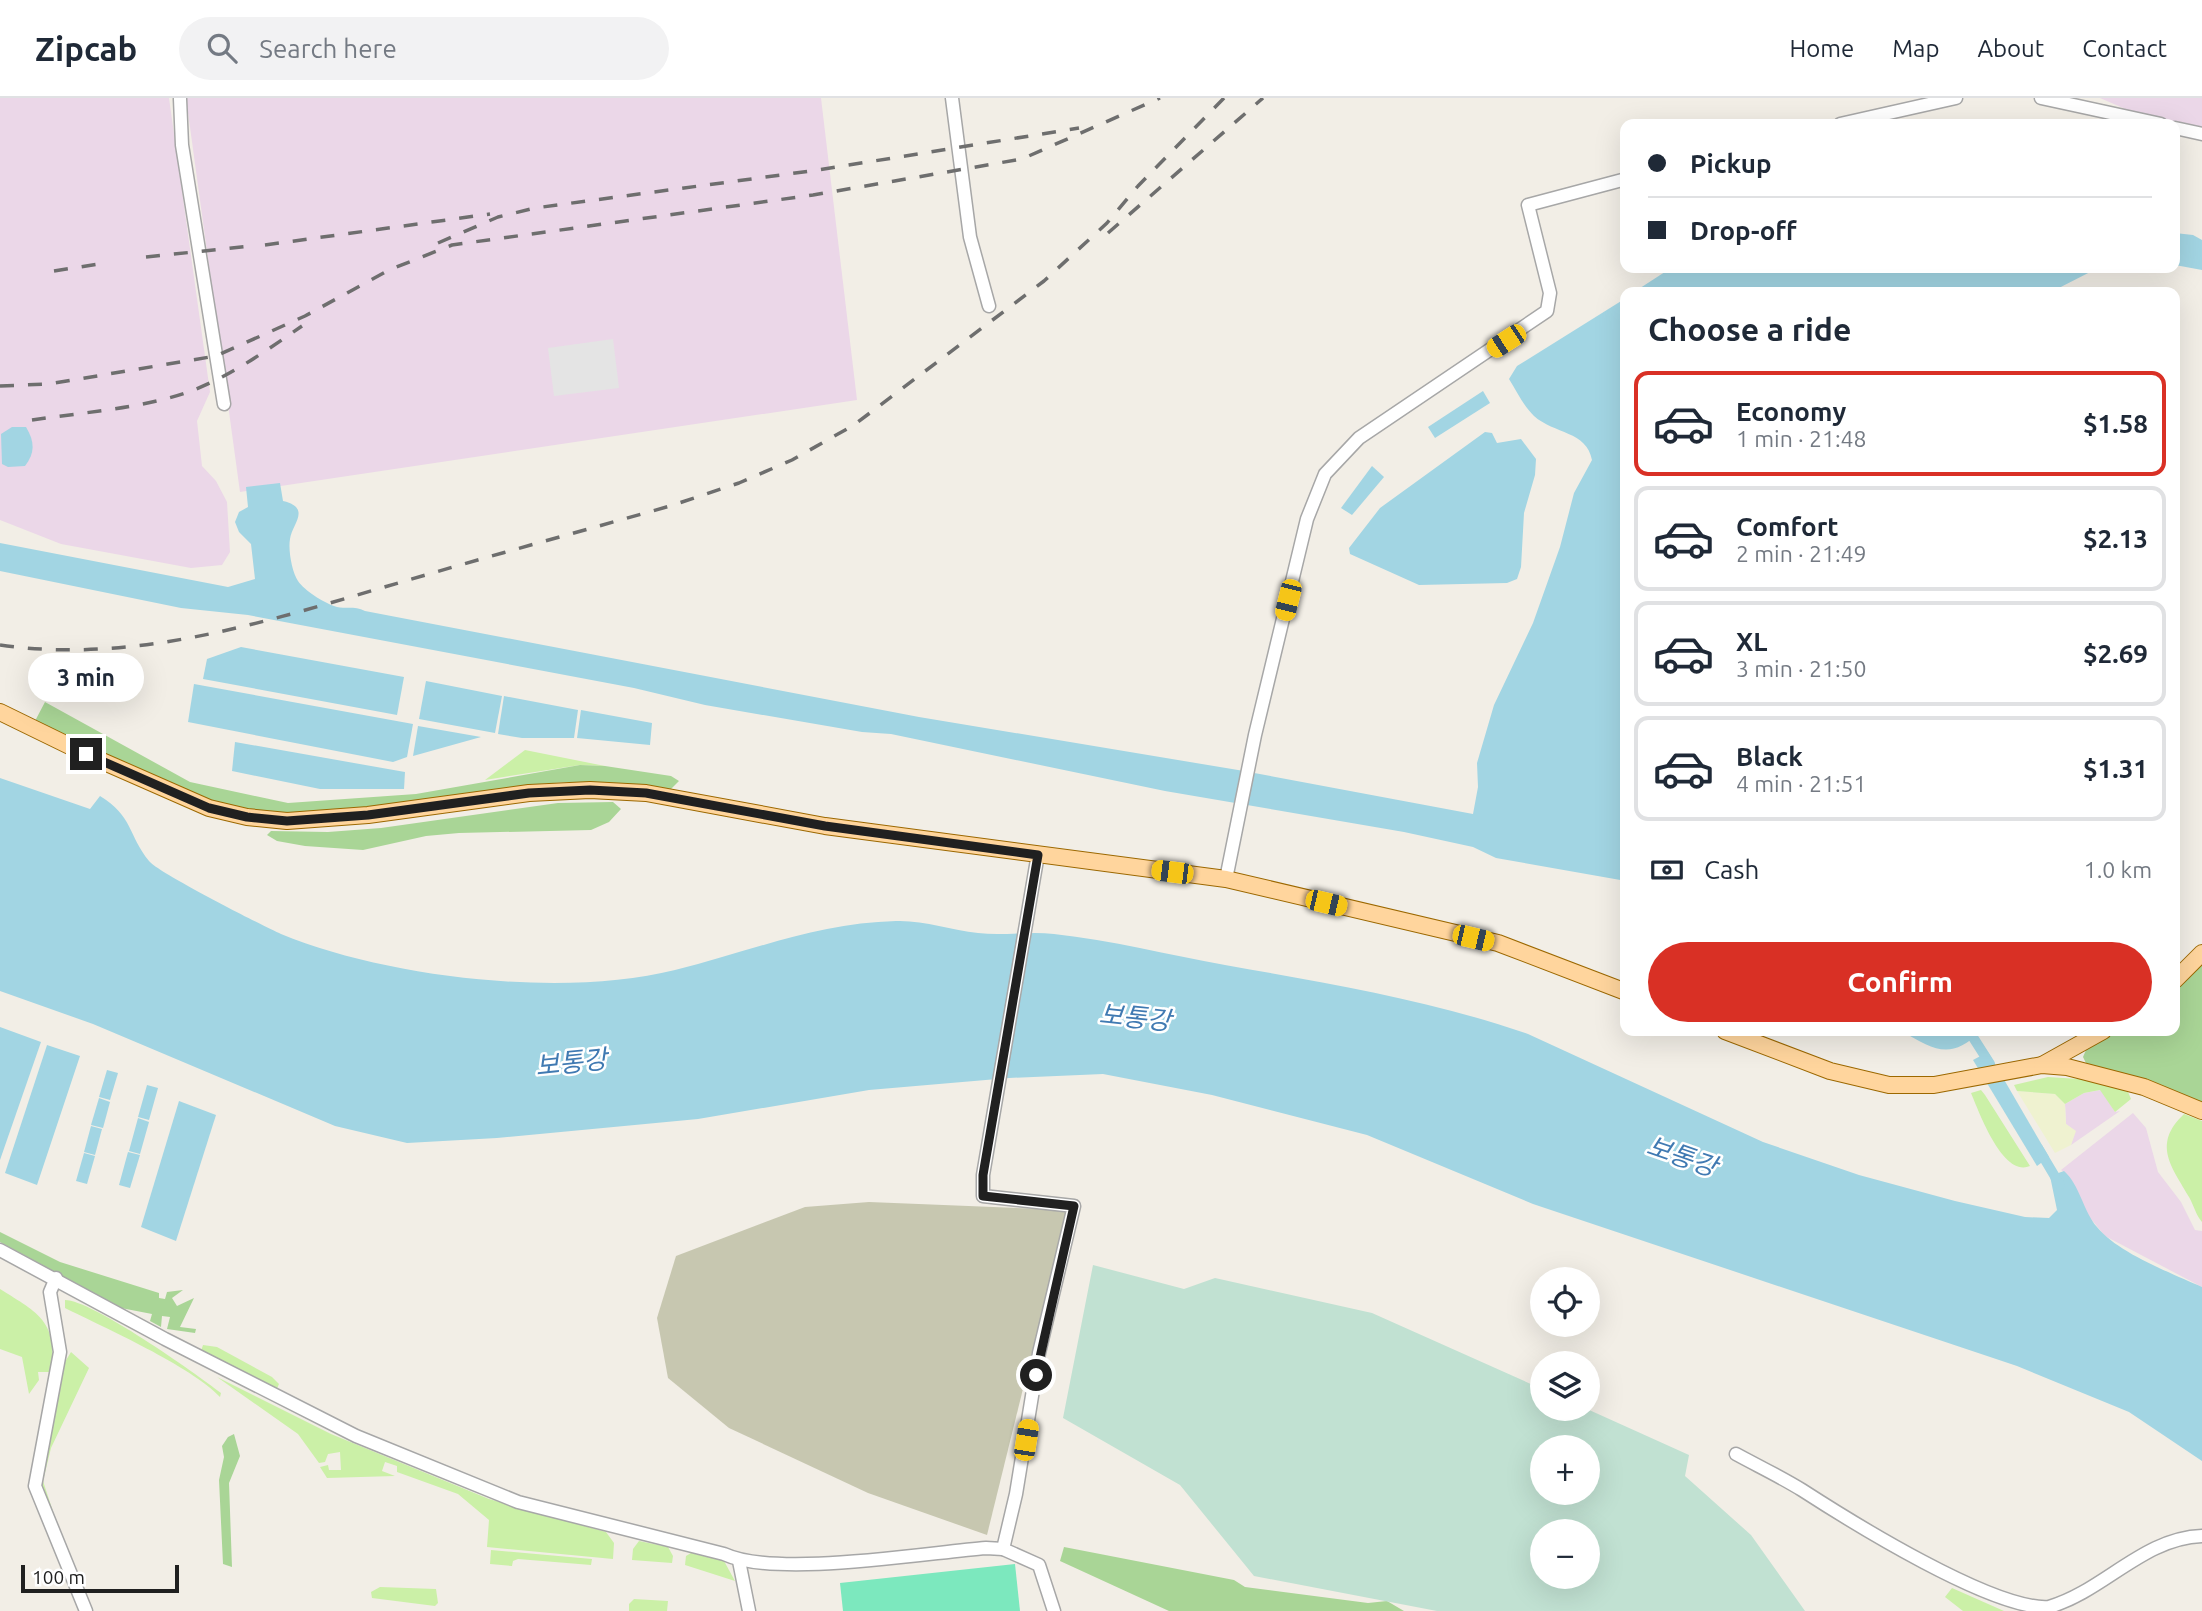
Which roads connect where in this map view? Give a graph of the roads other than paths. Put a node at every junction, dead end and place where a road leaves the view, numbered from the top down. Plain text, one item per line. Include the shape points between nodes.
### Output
1 (952, 98) edge
2 (1956, 98) edge
3 (2040, 98) edge
4 (180, 99) edge
5 (1862, 119) edge
6 (2138, 119) edge
7 (2180, 129) edge
8 (2202, 134) edge
9 (1620, 181) edge
10 (989, 306) dead end
11 (224, 404) dead end
12 (0, 712) edge
13 (1038, 855) junction
14 (1226, 879) junction
15 (2202, 953) edge
16 (2180, 975) edge
17 (1620, 990) edge
18 (1738, 1036) edge
19 (2095, 1036) edge
20 (2042, 1065) junction
21 (2202, 1111) edge
22 (0, 1250) edge
23 (56, 1278) junction
24 (1736, 1454) dead end
25 (2202, 1536) edge
26 (1003, 1549) junction
27 (739, 1561) junction
28 (86, 1611) edge
29 (748, 1611) edge
30 (1054, 1611) edge

1 - 10 street via 970,237
2 - 5 street
3 - 6 street
4 - 11 street via 182,145
7 - 8 street
9 - 14 street via 1528,205 1550,293 1547,311 1359,438 1325,474 1307,519
12 - 13 main road via 200,804 247,817 287,821 368,815 529,793 590,790 646,793 825,826
13 - 14 main road
13 - 26 street via 983,1196 1074,1206 1039,1353
14 - 17 main road via 1498,943
15 - 16 main road
18 - 20 main road via 1830,1071 1889,1085 1934,1085
19 - 20 main road
20 - 21 main road via 2099,1073
22 - 23 street
23 - 27 street via 329,1423 489,1492
23 - 28 street via 50,1292 60,1352 35,1486
24 - 25 street via 1925,1568 2033,1610 2062,1602 2169,1540
26 - 27 street via 849,1561
26 - 30 street via 1039,1565
27 - 29 street

